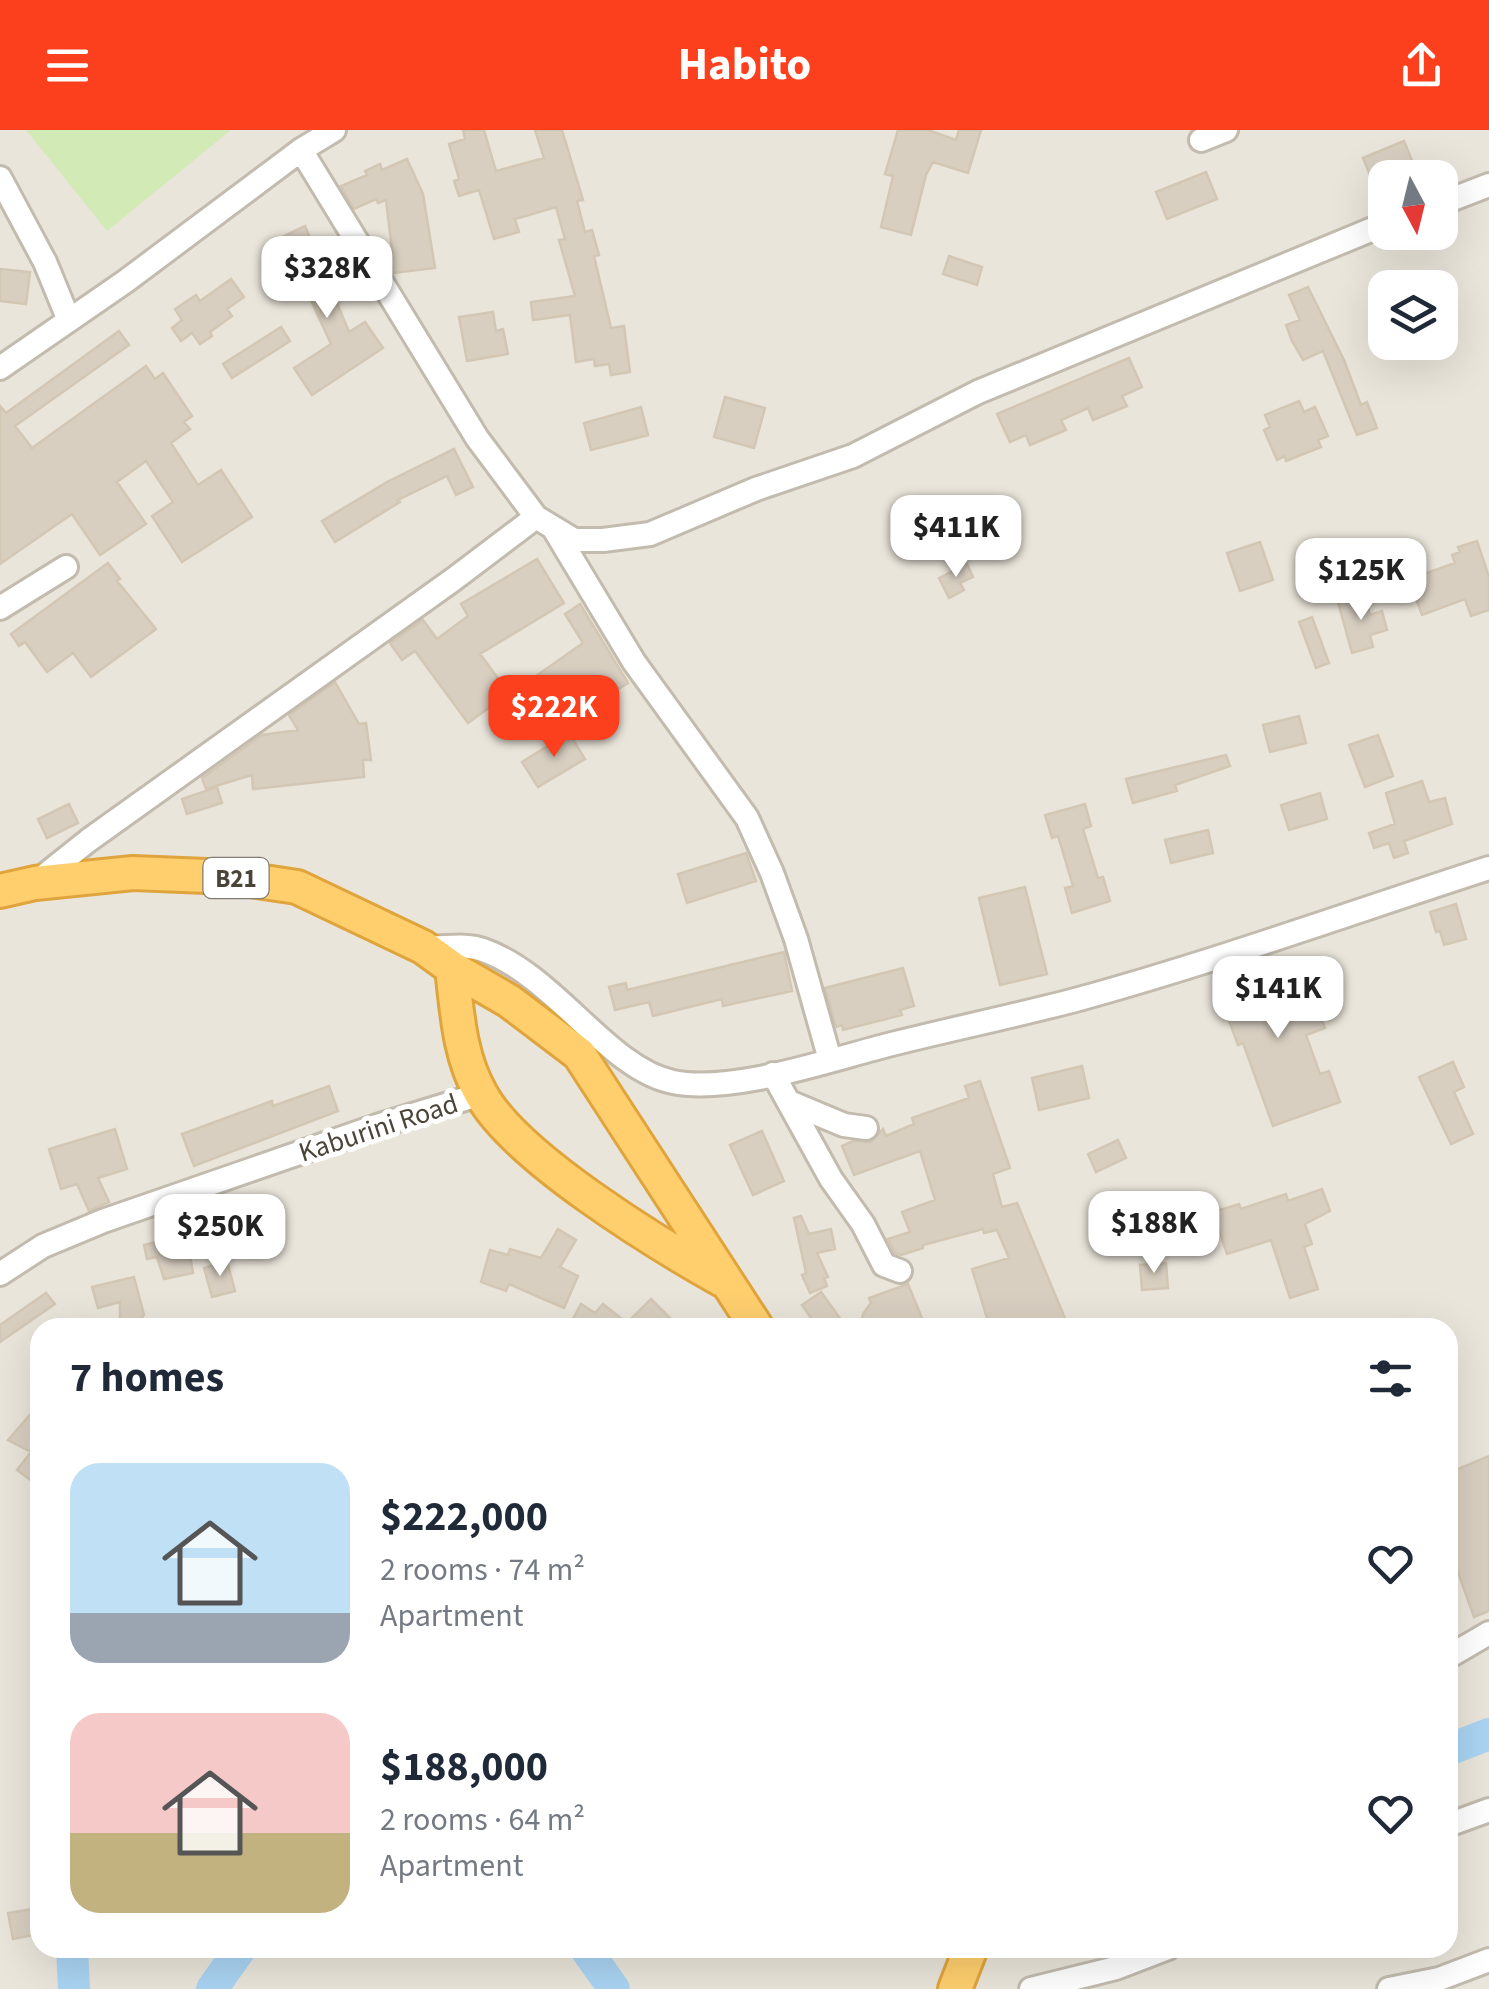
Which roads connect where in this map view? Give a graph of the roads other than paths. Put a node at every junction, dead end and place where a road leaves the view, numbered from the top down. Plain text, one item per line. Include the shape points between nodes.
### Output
1 (334, 130) edge
2 (1226, 130) edge
3 (1201, 140) dead end
4 (301, 150) junction
5 (0, 178) edge
6 (1489, 185) edge
7 (1458, 197) edge
8 (1368, 231) edge
9 (68, 318) junction
10 (0, 368) edge
11 (545, 523) junction
12 (66, 567) dead end
13 (0, 608) edge
14 (1489, 868) edge
15 (35, 883) junction
16 (0, 891) edge
17 (423, 947) junction
18 (452, 968) junction
19 (830, 1060) junction
20 (772, 1074) junction
21 (480, 1094) junction
22 (789, 1102) junction
23 (866, 1128) dead end
24 (900, 1272) dead end
25 (0, 1274) edge
26 (730, 1284) junction
27 (751, 1318) edge
28 (1489, 1634) edge
29 (1458, 1651) edge
30 (1489, 1810) edge
31 (1458, 1821) edge
32 (967, 1958) edge
33 (1142, 1958) edge
34 (1489, 1960) edge
35 (956, 1989) edge
36 (1031, 1989) edge
37 (1389, 1989) edge

1 - 4 street
2 - 3 street
4 - 9 street
4 - 11 street via 477,438
5 - 9 street
6 - 7 street
8 - 11 street via 978,392 853,456 650,534 574,540
9 - 10 street
11 - 15 street via 454,579
11 - 19 street via 634,662 747,818 796,940
12 - 13 street
14 - 19 street via 1079,998
15 - 16 highway, B21
15 - 17 highway, B21 via 133,873 298,887
17 - 18 highway, B21
17 - 20 street via 477,948 511,964 658,1078 710,1084
18 - 21 highway, B21 via 465,1058
18 - 26 highway, B21 via 509,1000 579,1054
19 - 20 street
20 - 22 street
21 - 25 street, Kaburini Road via 103,1221 43,1246
21 - 26 highway, B21 via 513,1134 571,1180 663,1247
22 - 23 street
22 - 24 street via 884,1265
26 - 27 highway, B21
28 - 29 street
30 - 31 street
32 - 35 highway
33 - 36 street
34 - 37 street

